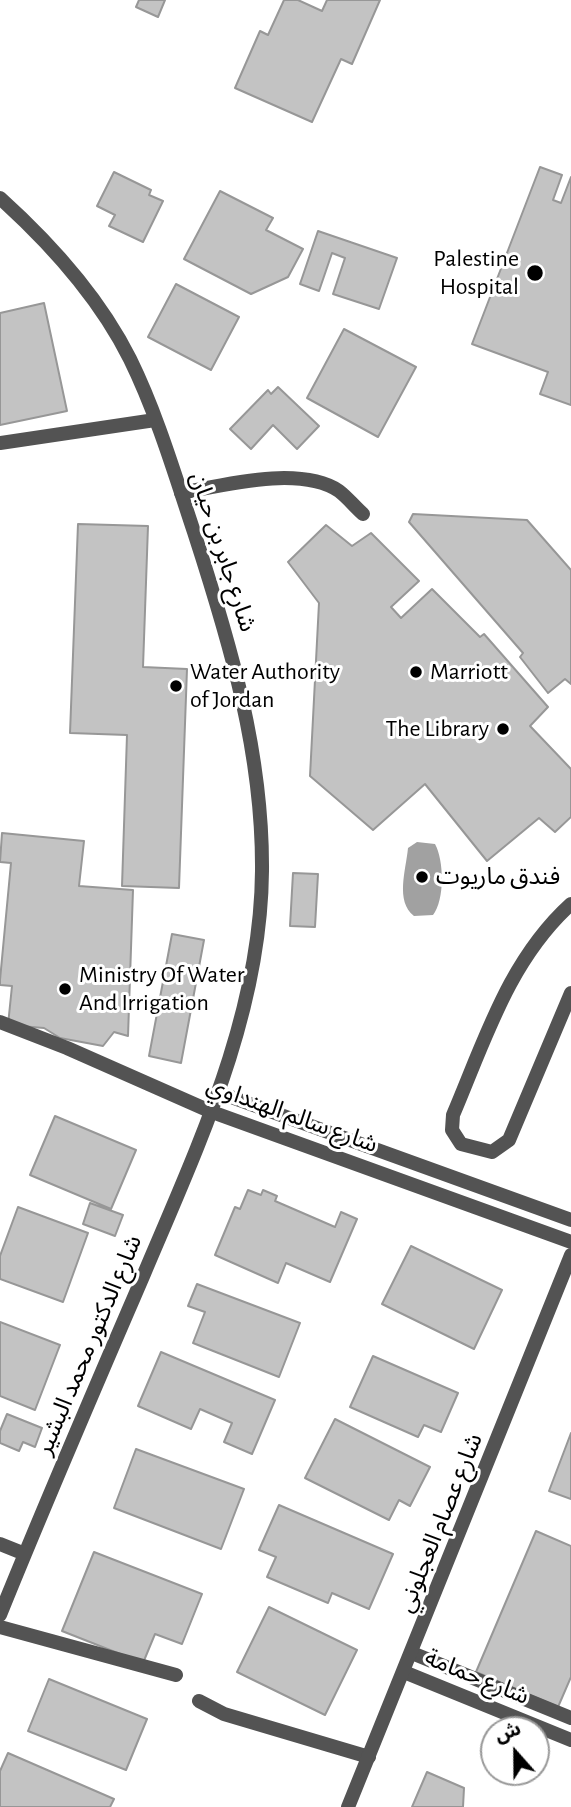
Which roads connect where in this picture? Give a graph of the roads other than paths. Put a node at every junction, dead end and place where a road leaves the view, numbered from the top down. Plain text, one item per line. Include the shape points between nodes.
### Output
1 (0, 198) edge
2 (156, 420) junction
3 (0, 443) edge
4 (181, 493) junction
5 (363, 514) dead end
6 (571, 904) edge
7 (571, 993) edge
8 (0, 1022) edge
9 (220, 1093) junction
10 (212, 1112) junction
11 (571, 1220) edge
12 (571, 1242) edge
13 (571, 1255) edge
14 (0, 1544) edge
15 (25, 1554) junction
16 (0, 1615) edge
17 (0, 1627) edge
18 (412, 1653) junction
19 (404, 1672) junction
20 (176, 1675) dead end
21 (200, 1701) dead end
22 (571, 1718) edge
23 (571, 1740) edge
24 (369, 1757) junction
25 (348, 1807) edge

1 - 2 street, شارع جابر بن حيان via 36,230 92,299 130,358
2 - 3 street
2 - 4 street, شارع جابر بن حيان
4 - 5 street via 298,478 339,491
4 - 9 street, شارع جابر بن حيان via 231,650 254,758 261,820 262,875 254,949
6 - 7 street via 528,951 499,1006 453,1115 452,1130 461,1144 492,1152 509,1140
8 - 10 street, شارع سالم الهنداوي
9 - 10 street, شارع الدكتور محمد البشير
9 - 11 street, شارع سالم الهنداوي
10 - 12 street, شارع سالم الهنداوي
10 - 15 street, شارع الدكتور محمد البشير
13 - 18 street, شارع عصام العجلوني
14 - 15 street
15 - 16 street, شارع الدكتور محمد البشير
17 - 20 street
18 - 19 street, شارع عصام العجلوني
18 - 22 street, شارع حمامة
19 - 23 street, شارع حمامة
19 - 24 street, شارع عصام العجلوني
21 - 24 street via 224,1714
24 - 25 street, شارع عصام العجلوني

